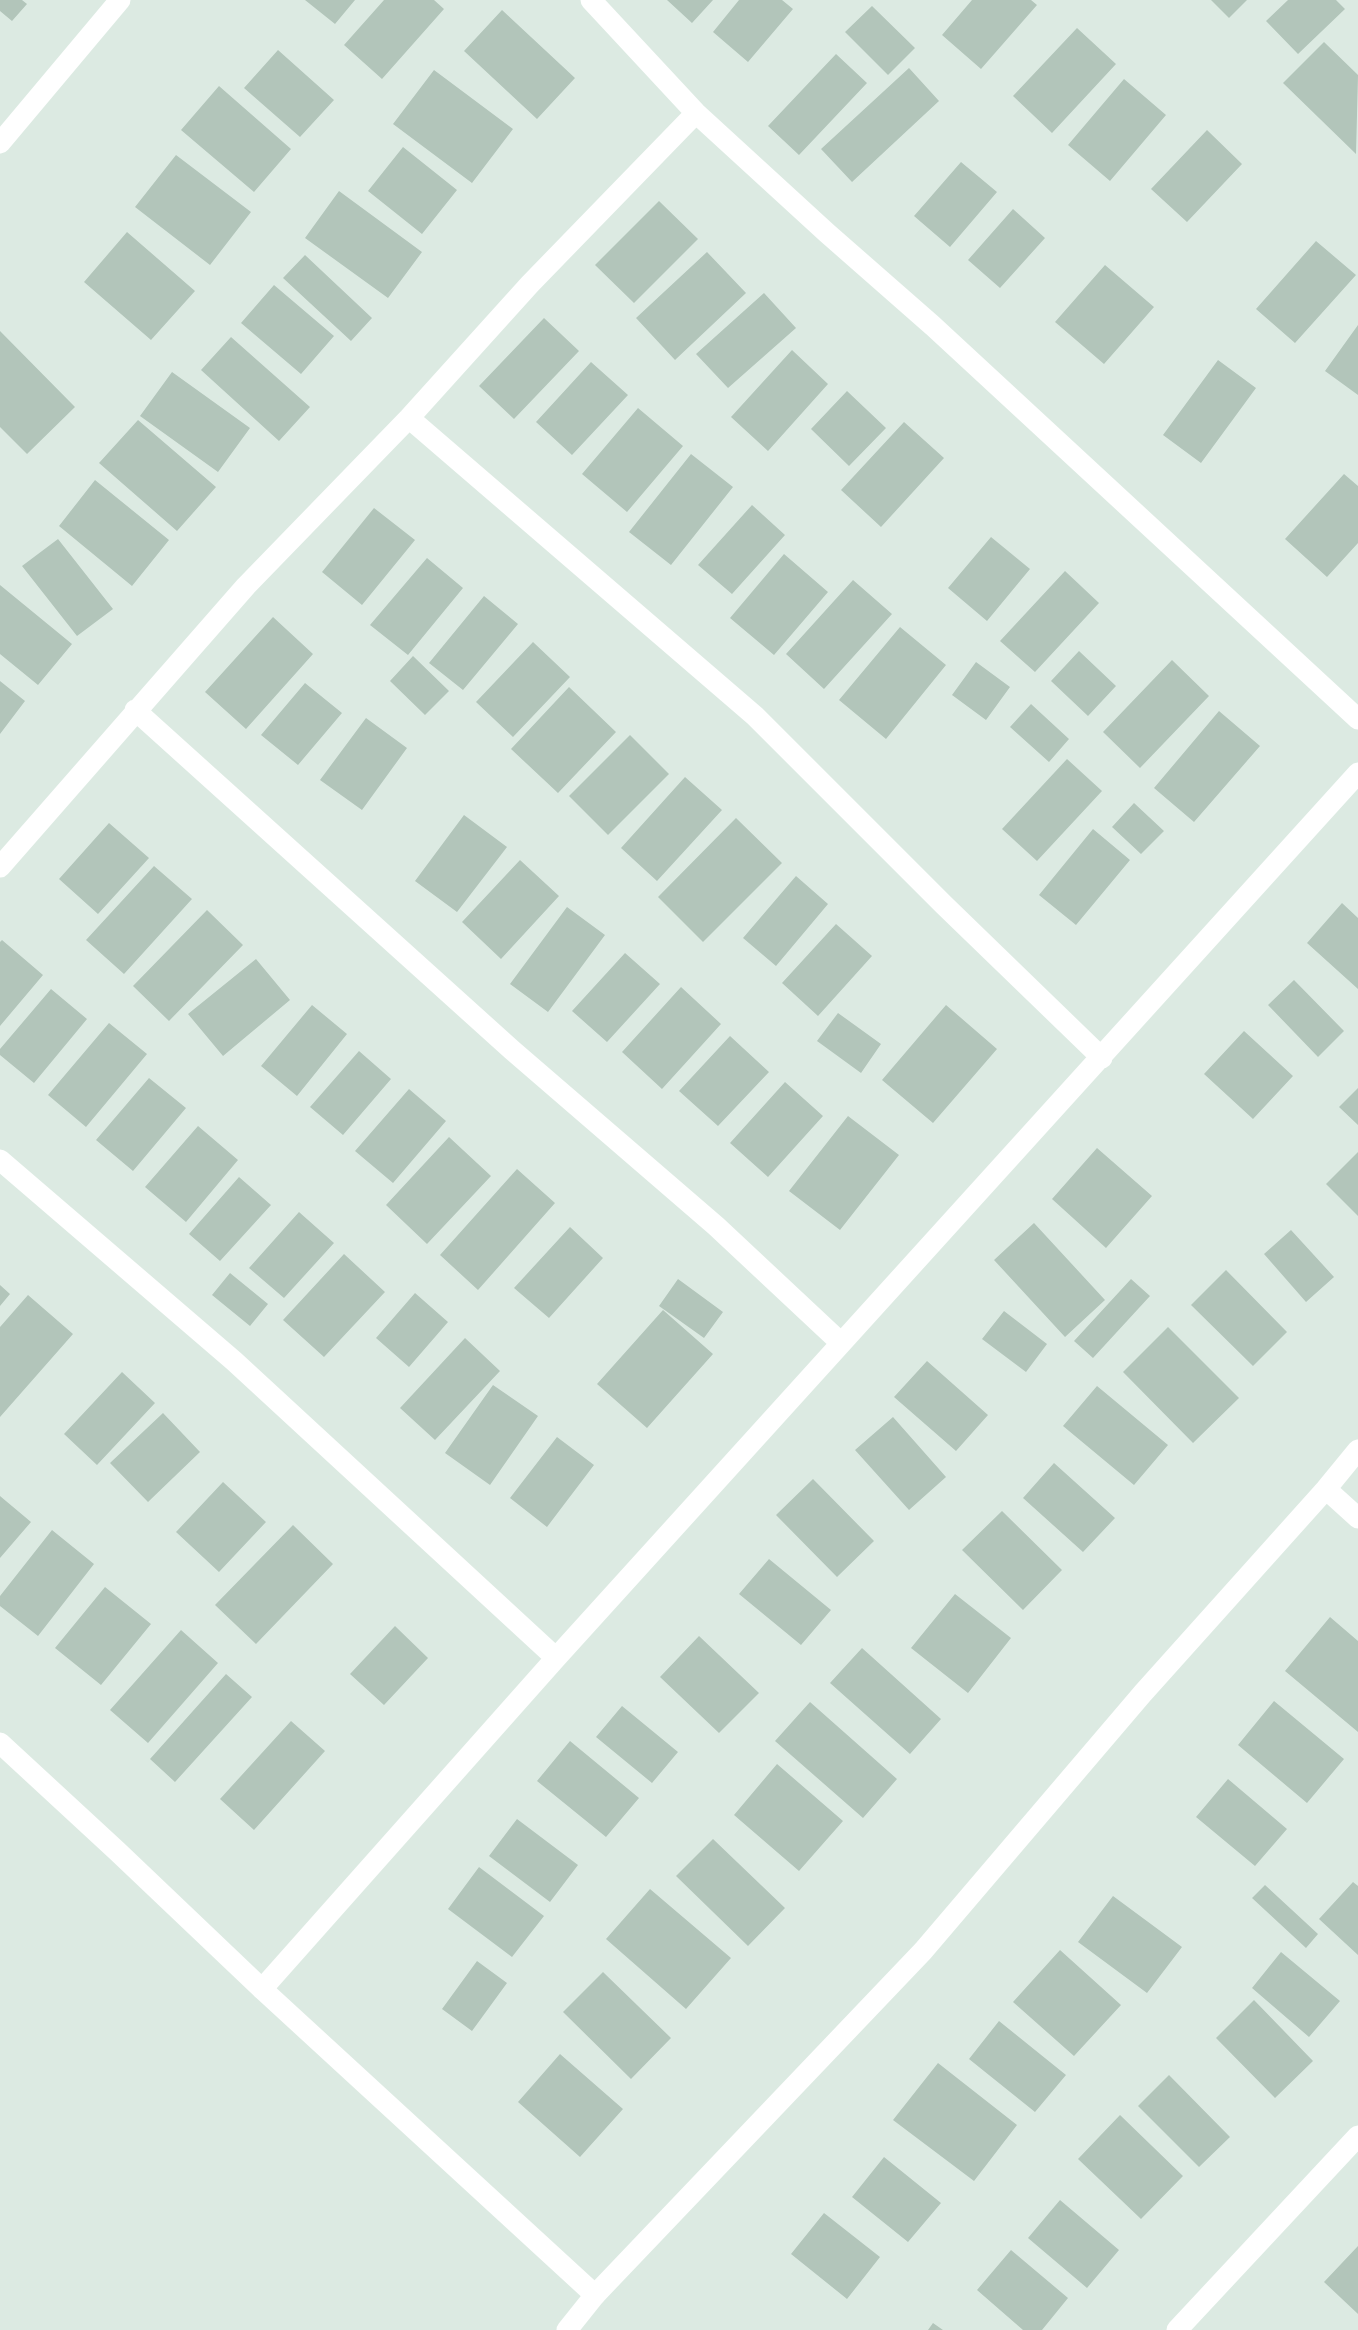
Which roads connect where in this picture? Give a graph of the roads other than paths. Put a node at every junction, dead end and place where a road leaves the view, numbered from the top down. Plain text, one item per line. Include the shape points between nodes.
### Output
1 (120, 0) edge
2 (591, 0) edge
3 (696, 113) junction
4 (0, 143) edge
5 (409, 418) junction
6 (135, 710) junction
7 (1358, 719) edge
8 (1358, 773) edge
9 (0, 867) edge
10 (1102, 1058) junction
11 (0, 1160) edge
12 (841, 1343) junction
13 (1358, 1450) edge
14 (1326, 1489) junction
15 (1358, 1518) edge
16 (556, 1658) junction
17 (0, 1743) edge
18 (262, 1989) junction
19 (1358, 2136) edge
20 (595, 2295) junction
21 (567, 2330) edge
22 (1177, 2330) edge

1 - 4 street
2 - 3 street
3 - 5 street via 530,284
3 - 7 street
5 - 6 street via 246,586
5 - 10 street via 755,716
6 - 9 street
6 - 12 street via 512,1050 716,1226
8 - 10 street
10 - 12 street
11 - 16 street via 234,1360
12 - 16 street
13 - 14 street
14 - 15 street
14 - 20 street via 1143,1693 923,1951
16 - 18 street
17 - 18 street
18 - 20 street
19 - 22 street
20 - 21 street

